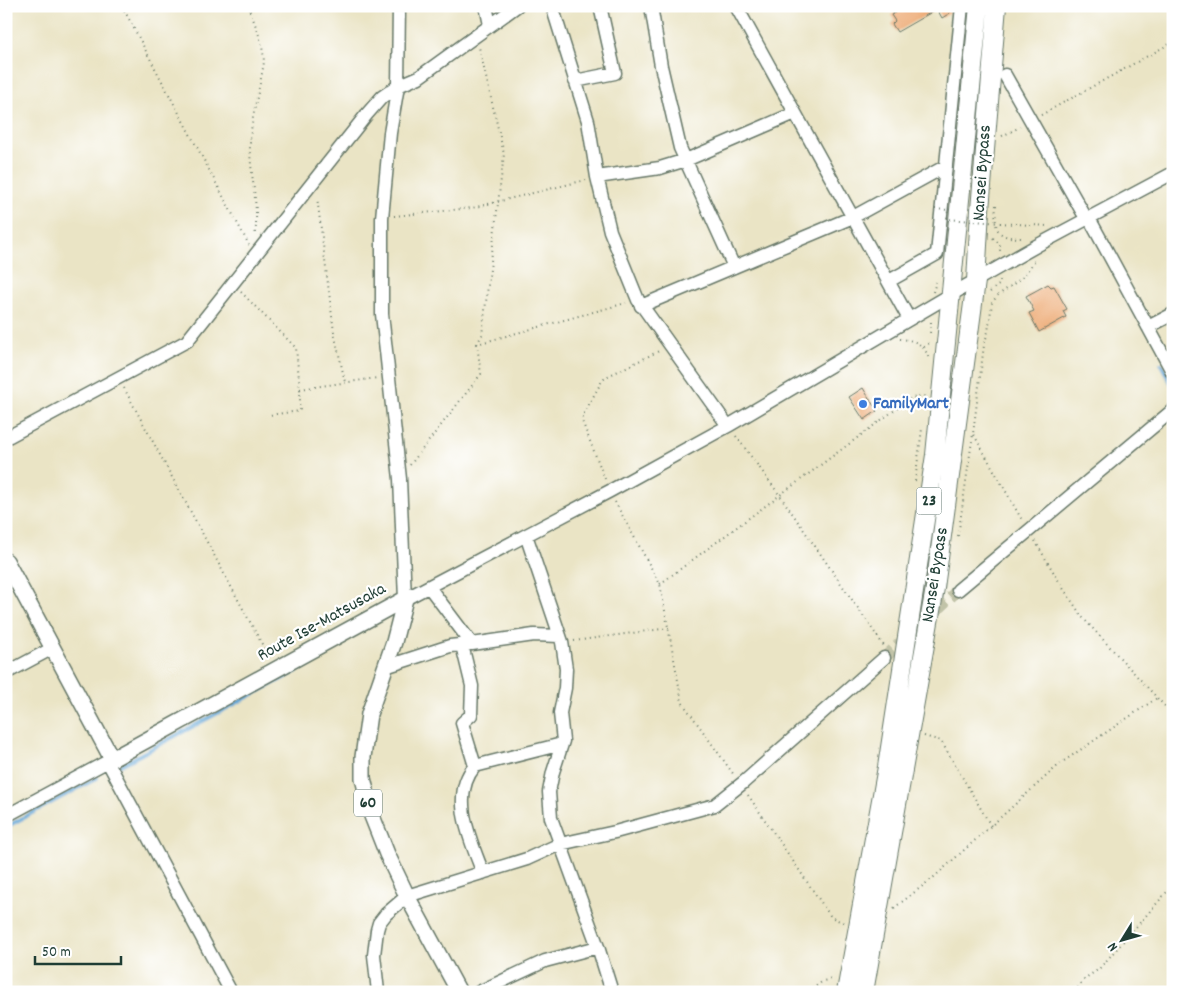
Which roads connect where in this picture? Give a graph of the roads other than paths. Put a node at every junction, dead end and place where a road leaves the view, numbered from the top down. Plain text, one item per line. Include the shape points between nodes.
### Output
1 (398, 6) edge
2 (486, 6) edge
3 (518, 6) edge
4 (552, 6) edge
5 (600, 6) edge
6 (651, 6) edge
7 (736, 6) edge
8 (962, 6) edge
9 (979, 6) edge
10 (997, 6) edge
11 (490, 25) junction
12 (1005, 75) dead end
13 (576, 81) junction
14 (398, 86) junction
15 (795, 113) junction
16 (686, 160) junction
17 (946, 166) junction
18 (1173, 173) edge
19 (598, 177) junction
20 (853, 217) junction
21 (1088, 219) junction
22 (734, 267) junction
23 (976, 280) junction
24 (888, 281) junction
25 (952, 294) junction
26 (640, 303) junction
27 (1173, 314) edge
28 (910, 319) junction
29 (1148, 327) junction
30 (1173, 373) edge
31 (1173, 410) edge
32 (728, 426) junction
33 (6, 438) edge
34 (526, 535) junction
35 (6, 561) edge
36 (429, 586) junction
37 (958, 590) tunnel mouth
38 (405, 599) junction
39 (560, 639) junction
40 (467, 645) junction
41 (53, 648) junction
42 (886, 652) tunnel mouth
43 (385, 667) junction
44 (6, 673) edge
45 (562, 744) junction
46 (112, 759) junction
47 (475, 766) junction
48 (6, 816) edge
49 (560, 844) junction
50 (483, 873) junction
51 (407, 896) junction
52 (598, 947) junction
53 (230, 992) edge
54 (378, 992) edge
55 (459, 992) edge
56 (479, 992) edge
57 (612, 992) edge
58 (846, 992) edge
59 (864, 992) edge

1 - 14 street
2 - 11 street
3 - 11 street
4 - 13 street
5 - 13 street via 615,74
6 - 16 street via 661,66 680,148
7 - 15 street
8 - 17 street
9 - 25 highway, Nansei Bypass / 23
10 - 23 highway, Nansei Bypass / 23
11 - 14 street via 419,76
12 - 21 street via 1027,123
13 - 19 street via 588,121
14 - 33 street via 382,97 367,114 187,341
14 - 38 street via 382,218 382,314 400,479
15 - 16 street
15 - 20 street
16 - 19 street via 660,168
16 - 22 street
17 - 20 street
17 - 24 street via 937,254
18 - 21 street
19 - 26 street via 610,231
20 - 22 street
20 - 24 street
21 - 23 street
21 - 29 street
22 - 26 street
23 - 25 street
23 - 59 highway, Nansei Bypass / 23 via 935,588
24 - 28 street
25 - 28 street
25 - 58 highway, Nansei Bypass / 23 via 924,534 887,767
26 - 32 street
27 - 29 street
28 - 32 street
29 - 30 street
31 - 37 street
32 - 34 street
34 - 36 street
34 - 39 street
35 - 41 main road
36 - 38 street
36 - 40 street
38 - 43 main road, Route Ise-Matsusaka / 60
38 - 46 main road, Route Ise-Matsusaka
39 - 40 street via 534,635
39 - 45 street via 566,669 560,713
40 - 43 street via 450,646
40 - 47 street via 462,652 472,686 470,715 462,723
41 - 44 street
41 - 46 main road
42 - 49 street via 715,804
43 - 51 main road, Route Ise-Matsusaka / 60 via 367,721 363,778 372,816
45 - 47 street
45 - 49 street via 549,792 551,818
46 - 48 street
46 - 53 street via 110,766
47 - 50 street via 464,784 462,803
49 - 50 street
49 - 52 street
50 - 51 street
51 - 54 street via 379,923 374,955
51 - 55 main road, Route Ise-Matsusaka / 60
52 - 56 street via 545,961
52 - 57 street

